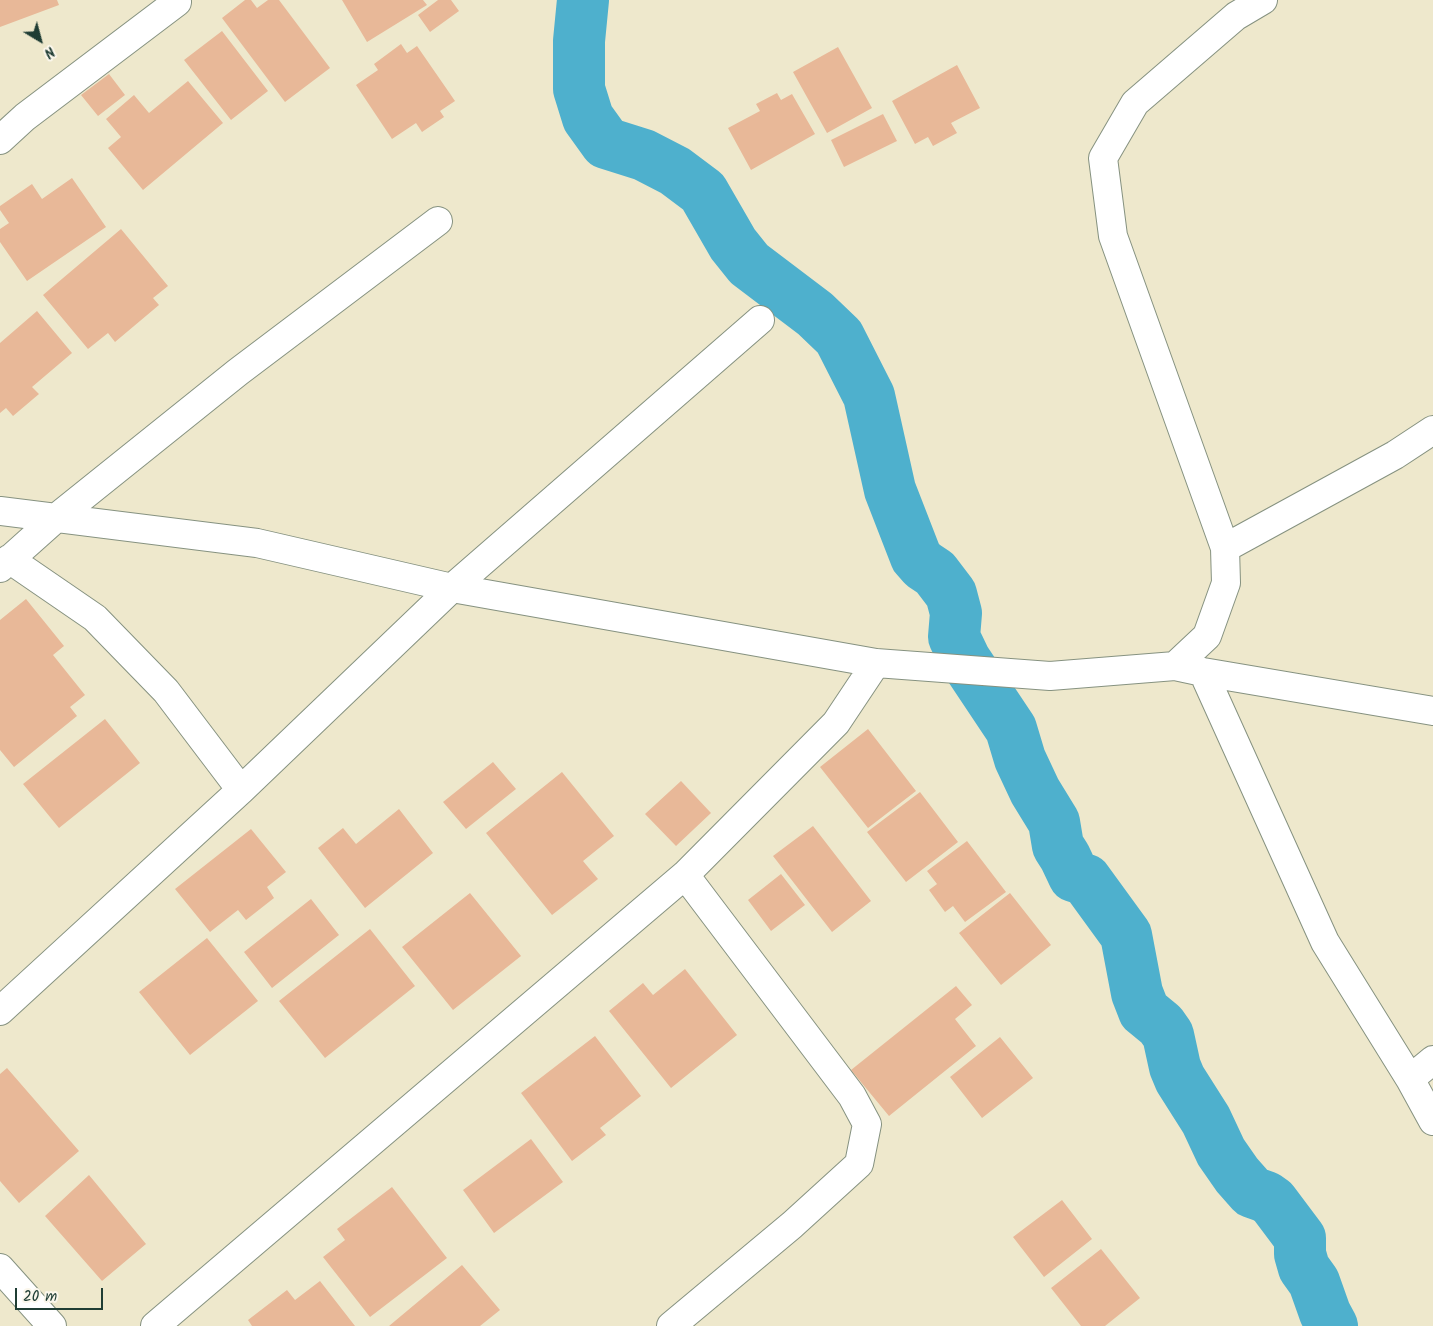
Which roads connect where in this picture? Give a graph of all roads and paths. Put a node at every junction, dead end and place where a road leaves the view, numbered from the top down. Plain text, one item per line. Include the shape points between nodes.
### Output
1 (1263, 0) edge
2 (177, 2) dead end
3 (0, 140) edge
4 (438, 220) dead end
5 (760, 320) dead end
6 (1433, 430) edge
7 (0, 511) edge
8 (56, 518) junction
9 (1225, 548) junction
10 (5, 564) edge
11 (452, 588) junction
12 (876, 663) junction
13 (1175, 666) junction
14 (1203, 672) junction
15 (1433, 711) edge
16 (241, 790) junction
17 (685, 875) junction
18 (0, 1011) edge
19 (1433, 1060) edge
20 (1410, 1079) junction
21 (1433, 1121) edge
22 (0, 1268) edge
23 (52, 1326) edge
24 (155, 1326) edge
25 (670, 1326) edge

1 - 9 street via 1236,16 1135,104 1103,158 1113,236
2 - 3 street via 25,117
4 - 8 street via 238,372
5 - 11 street
6 - 9 street via 1395,455
7 - 8 street
8 - 10 street
8 - 11 street via 257,543
9 - 13 street via 1226,583 1207,636
10 - 16 street via 95,618 166,691
11 - 12 street
11 - 16 street
12 - 13 street via 1050,676
12 - 17 street via 836,723
13 - 14 street
14 - 15 street
14 - 20 street via 1325,942
16 - 18 street
17 - 24 street
17 - 25 street via 852,1096 867,1124 859,1164 792,1225
19 - 20 street
20 - 21 street
22 - 23 street

